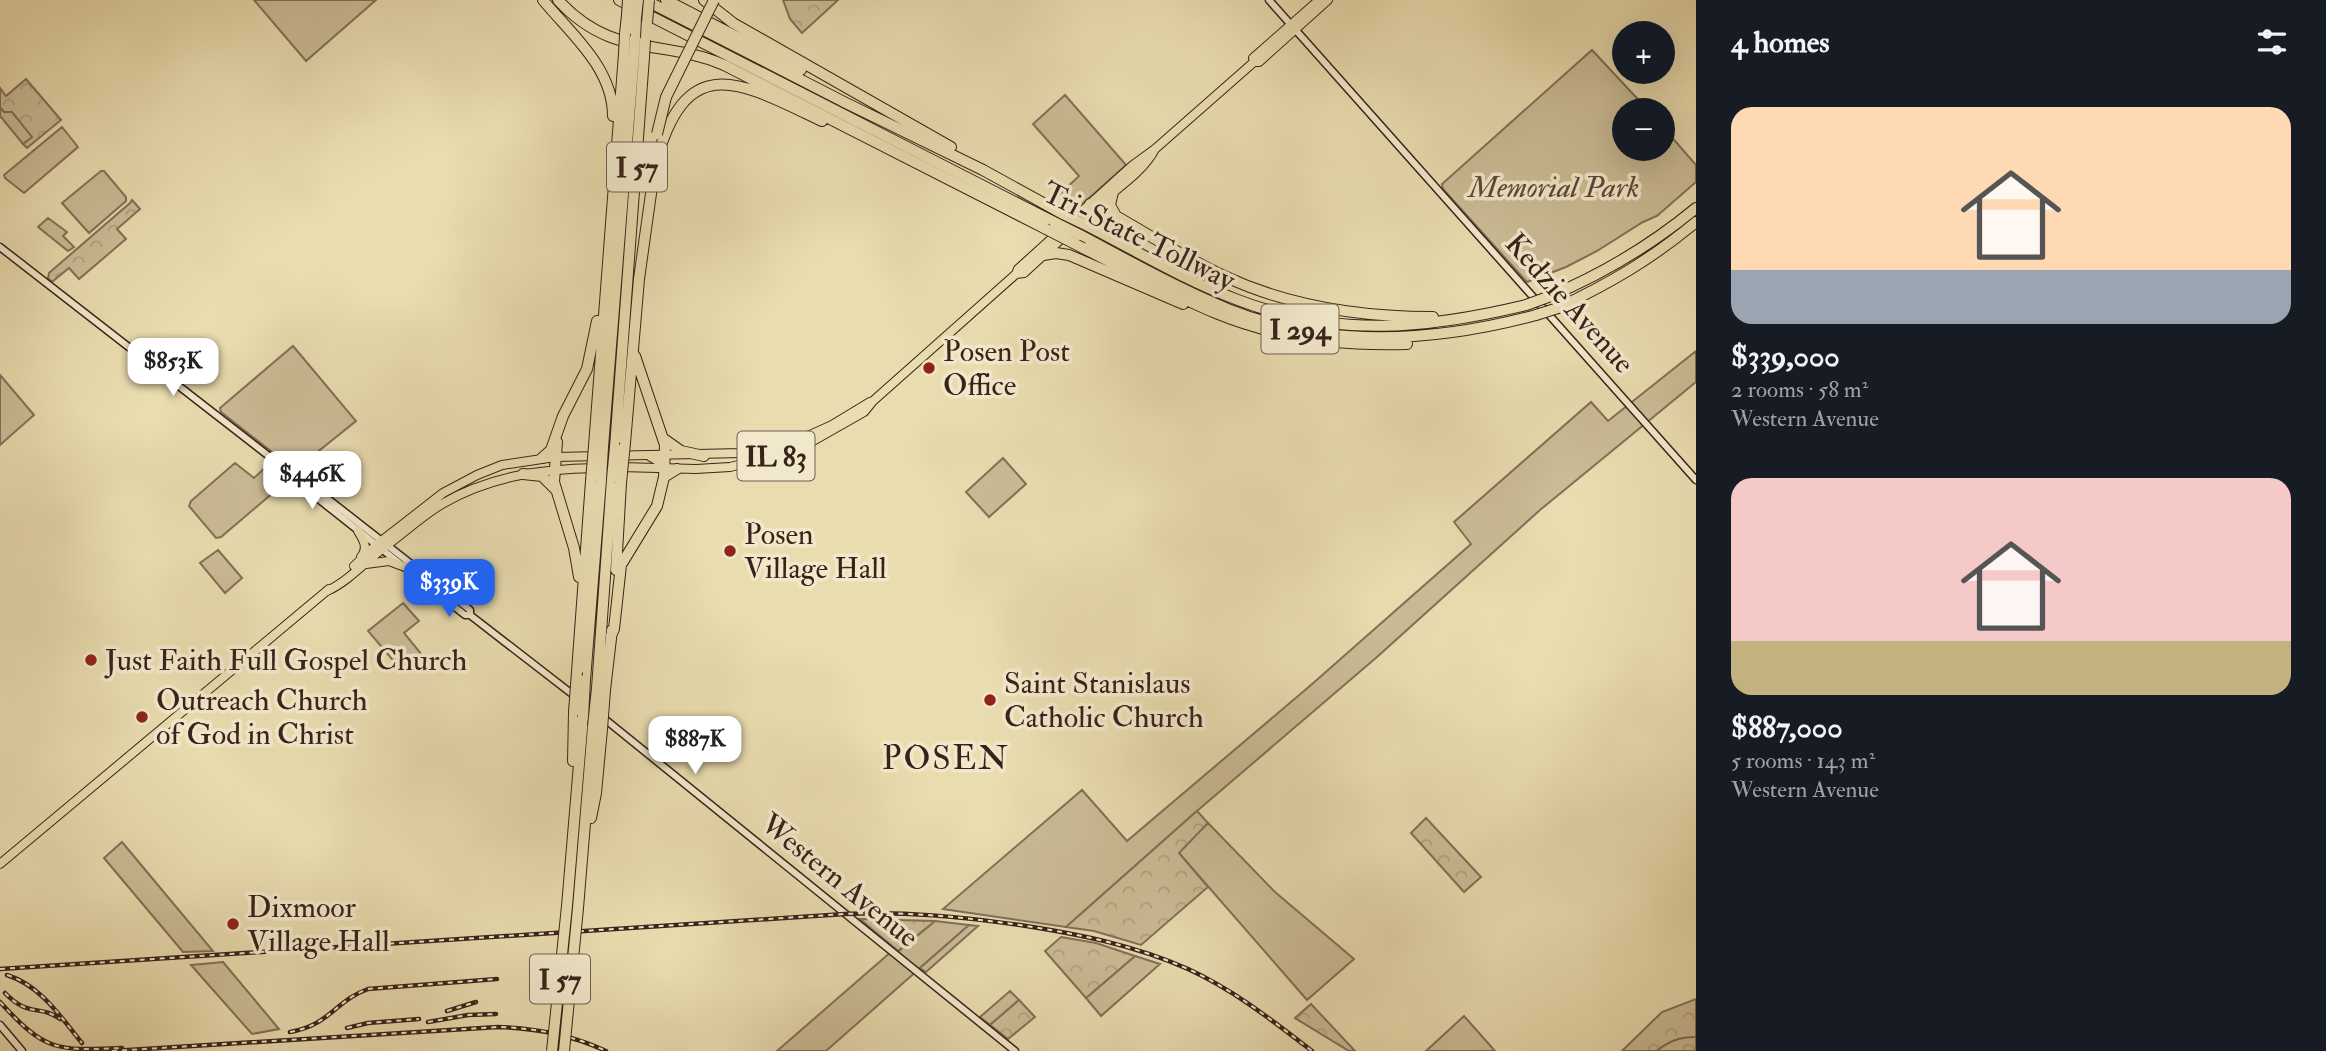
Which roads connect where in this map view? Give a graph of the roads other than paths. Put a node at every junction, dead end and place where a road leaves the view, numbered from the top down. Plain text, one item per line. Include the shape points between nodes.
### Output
1 (542, 0) edge
2 (619, 0) edge
3 (628, 0) edge
4 (638, 0) edge
5 (647, 0) edge
6 (666, 0) edge
7 (704, 0) edge
8 (714, 0) edge
9 (1269, 0) edge
10 (1319, 0) edge
11 (1328, 0) edge
12 (562, 4) edge
13 (637, 19) junction
14 (1293, 27) junction
15 (634, 55) junction
16 (859, 96) junction
17 (660, 134) junction
18 (617, 143) junction
19 (1154, 149) junction
20 (983, 170) junction
21 (946, 178) junction
22 (1113, 192) junction
23 (1094, 205) junction
24 (1696, 208) edge
25 (1116, 216) junction
26 (1696, 222) edge
27 (1050, 226) junction
28 (1058, 237) junction
29 (0, 247) edge
30 (1043, 255) junction
31 (1069, 255) junction
32 (1016, 274) junction
33 (613, 287) junction
34 (1536, 315) junction
35 (1476, 317) junction
36 (1266, 329) junction
37 (634, 349) junction
38 (873, 401) junction
39 (558, 434) junction
40 (664, 439) junction
41 (620, 445) junction
42 (652, 456) junction
43 (665, 456) junction
44 (704, 456) junction
45 (555, 457) junction
46 (542, 458) junction
47 (554, 469) junction
48 (677, 469) joint
49 (664, 473) junction
50 (523, 474) junction
51 (1696, 480) edge
52 (301, 481) junction
53 (606, 481) junction
54 (557, 491) junction
55 (358, 531) junction
56 (382, 545) junction
57 (356, 567) junction
58 (405, 567) junction
59 (581, 601) junction
60 (470, 615) junction
61 (611, 636) junction
62 (601, 689) junction
63 (578, 715) junction
64 (0, 864) edge
65 (573, 907) junction
66 (0, 1025) edge
67 (22, 1051) edge
68 (552, 1051) edge
69 (565, 1051) edge
70 (1015, 1051) edge

1 - 18 highway via 603,73 612,98
2 - 27 highway, Tri-State Tollway / I 294
3 - 13 highway, bridge
4 - 13 highway, I 57, bridge
5 - 13 highway, I 57, bridge
5 - 20 highway, Tri-State Tollway / I 294
6 - 16 highway
7 - 16 highway via 733,23
8 - 17 highway, bridge via 666,97
9 - 14 main road, Kedzie Avenue
10 - 14 main road, IL 83
11 - 14 main road, IL 83
12 - 21 highway via 592,28 622,42 724,65
13 - 15 highway, I 57, bridge
14 - 19 main road, IL 83
14 - 51 main road, Kedzie Avenue
15 - 18 highway
15 - 33 highway, I 57
16 - 20 highway
17 - 21 highway via 681,105 704,89 727,84 757,90
17 - 37 highway
18 - 33 highway
19 - 22 main road, IL 83
19 - 23 main road, IL 83
20 - 35 highway, Tri-State Tollway / I 294, bridge via 1195,281 1276,313 1370,327
21 - 27 highway
22 - 23 main road, IL 83
22 - 25 highway via 1110,206
23 - 25 highway
23 - 28 main road, IL 83
24 - 35 highway, Tri-State Tollway / I 294, bridge via 1662,236 1588,281 1527,305
25 - 35 highway via 1227,277 1293,301 1377,315
26 - 34 highway, Tri-State Tollway / I 294, bridge via 1627,273
27 - 34 highway, Tri-State Tollway / I 294, bridge via 1080,236 1230,310 1323,334 1409,338
27 - 36 highway, bridge via 1083,248 1209,310
28 - 30 main road, IL 83
28 - 31 highway
28 - 32 main road, IL 83
29 - 52 main road
30 - 31 highway
30 - 32 main road, IL 83 via 1024,273
31 - 36 highway via 1213,317
32 - 38 main road, IL 83
33 - 39 highway via 591,358
33 - 41 highway, I 57
33 - 53 highway, I 57, bridge via 598,446
34 - 36 highway via 1489,332 1416,344 1348,343
37 - 40 highway
37 - 41 highway
38 - 44 main road, IL 83 via 788,443
38 - 48 main road, IL 83 via 834,431 776,456 730,467
39 - 45 highway
39 - 46 highway
40 - 43 highway
40 - 44 highway via 681,451
41 - 53 highway, I 57, bridge
42 - 43 main road, IL 83
42 - 45 main road, IL 83
42 - 49 highway
43 - 44 main road, IL 83
43 - 49 highway
45 - 46 main road, IL 83
45 - 47 highway
46 - 56 main road, IL 83 via 502,465 457,484 415,513
47 - 49 main road, IL 83 via 631,467
47 - 50 main road, IL 83
47 - 54 highway
48 - 49 highway
49 - 61 highway via 657,506 621,565
50 - 54 highway via 542,477
50 - 56 main road, IL 83 via 454,498
52 - 55 main road
52 - 56 main road
53 - 59 highway
53 - 61 highway
53 - 62 highway, I 57
53 - 63 highway, I 57, bridge
54 - 59 highway via 577,558
55 - 56 main road
55 - 57 main road via 365,548
56 - 57 main road, IL 83
56 - 58 main road, Western Avenue
56 - 60 main road, Western Avenue via 470,610
57 - 58 main road via 382,560
57 - 64 main road, IL 83
58 - 60 main road, Western Avenue
59 - 63 highway, bridge
60 - 70 main road, Western Avenue
61 - 62 highway
62 - 65 highway, I 57, bridge
63 - 65 highway, I 57
65 - 68 highway, I 57, bridge
65 - 69 highway, I 57, bridge
66 - 67 main road

